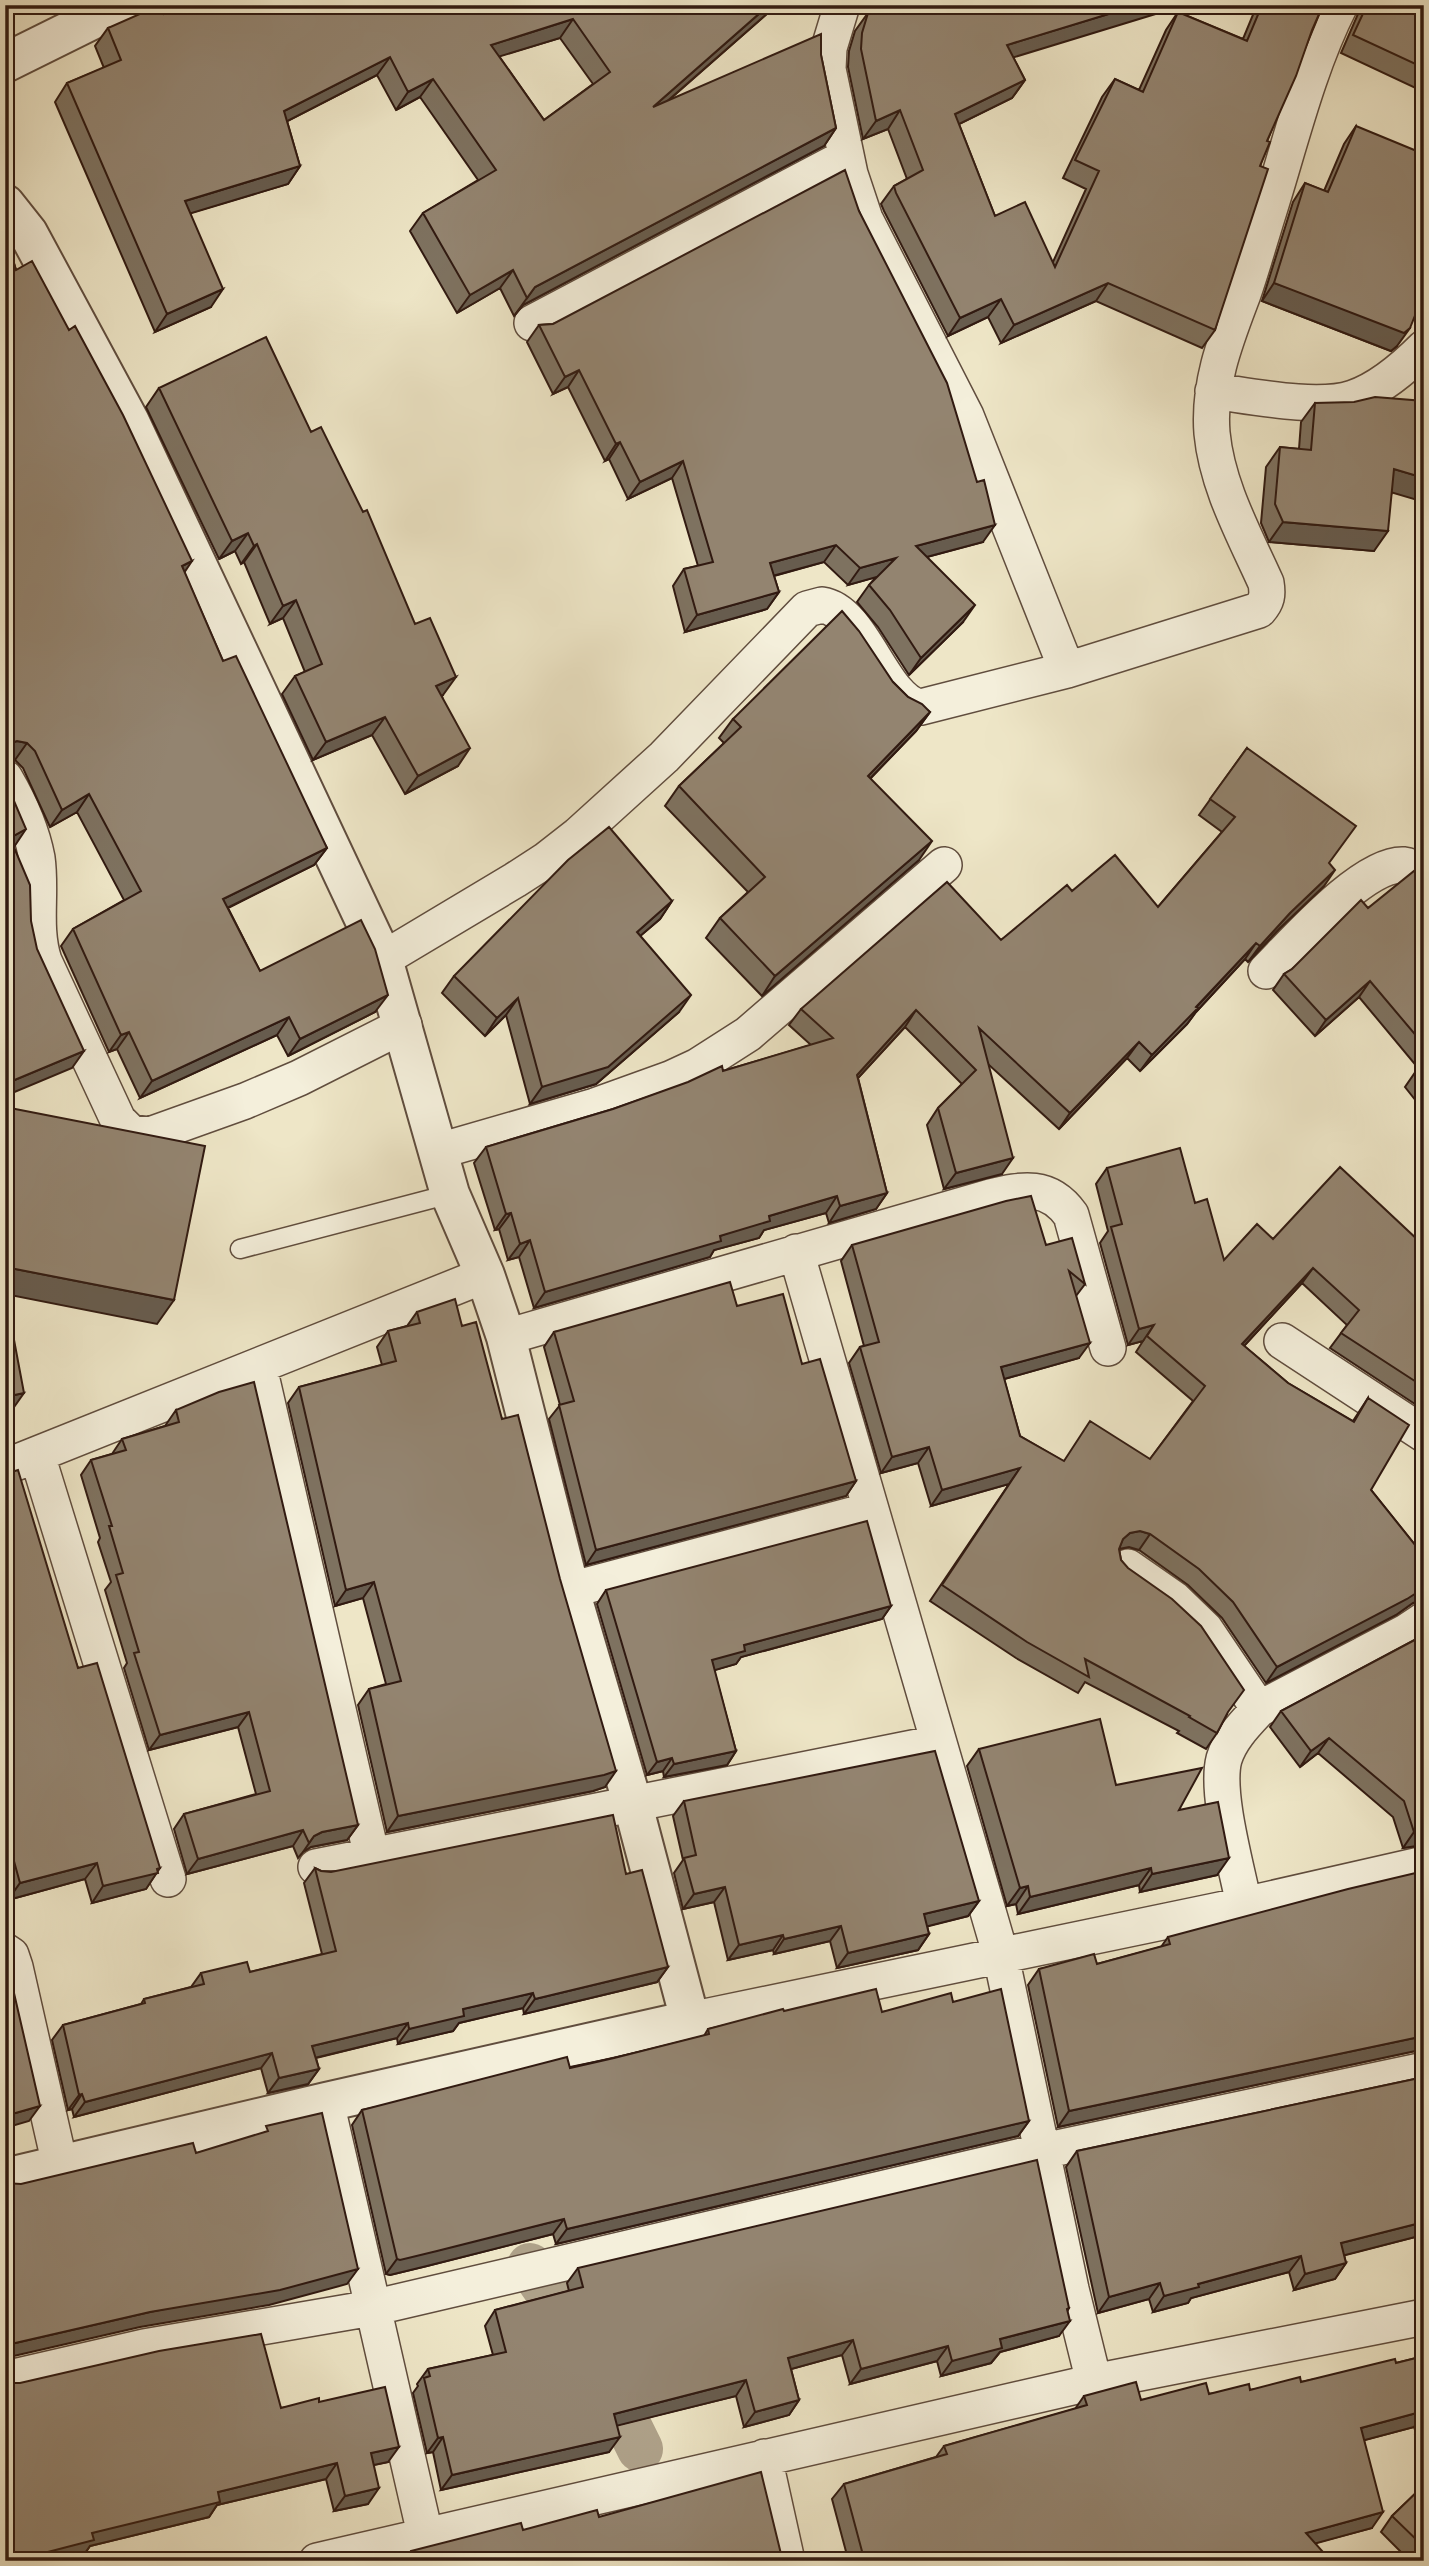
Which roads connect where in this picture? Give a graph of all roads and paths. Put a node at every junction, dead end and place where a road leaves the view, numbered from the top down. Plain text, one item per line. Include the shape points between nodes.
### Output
1 (122, 5) edge
2 (842, 5) edge
3 (1340, 5) edge
4 (5, 63) edge
5 (846, 157) junction
6 (5, 204) edge
7 (531, 323) dead end
8 (1424, 348) edge
9 (1213, 391) junction
10 (1068, 670) junction
11 (5, 778) edge
12 (944, 865) dead end
13 (1424, 874) edge
14 (383, 959) junction
15 (1266, 971) dead end
16 (404, 1025) junction
17 (439, 1151) junction
18 (450, 1194) junction
19 (240, 1249) dead end
20 (796, 1252) junction
21 (485, 1275) junction
22 (506, 1337) junction
23 (1282, 1341) dead end
24 (1108, 1348) dead end
25 (259, 1367) junction
26 (1424, 1434) edge
27 (21, 1461) edge
28 (871, 1510) junction
29 (1128, 1567) edge
30 (570, 1590) junction
31 (1424, 1620) edge
32 (1258, 1709) junction
33 (939, 1743) junction
34 (633, 1805) junction
35 (372, 1857) junction
36 (1424, 1864) edge
37 (316, 1867) edge
38 (168, 1879) dead end
39 (1244, 1905) junction
40 (5, 1951) edge
41 (1000, 1956) junction
42 (690, 2020) junction
43 (1424, 2070) edge
44 (326, 2102) junction
45 (1043, 2151) junction
46 (60, 2165) junction
47 (5, 2178) edge
48 (372, 2308) junction
49 (1424, 2317) edge
50 (5, 2379) edge
51 (1094, 2382) junction
52 (764, 2457) junction
53 (425, 2534) junction
54 (317, 2561) edge
55 (787, 2561) edge

1 - 4 street
2 - 5 street via 829,48 828,69
3 - 9 street via 1315,66 1220,356
5 - 7 street
5 - 10 street via 865,219 966,416
6 - 14 street via 27,233 130,422
8 - 9 street via 1407,365 1352,398 1318,402
9 - 10 street via 1216,458 1224,489 1266,583 1265,603 1249,614
10 - 14 street via 916,706 896,689 841,613 822,605 807,610 664,757 578,835 515,880
11 - 16 street via 29,829 37,860 37,927 44,961 118,1120 131,1133 150,1135 245,1101
12 - 17 street via 748,1034 698,1066 595,1106
13 - 15 street via 1404,865 1361,881
14 - 16 street
16 - 17 street
17 - 18 street
18 - 19 lane
18 - 21 street
20 - 22 street
20 - 24 street via 990,1197 1026,1190 1047,1194 1063,1203 1071,1215
20 - 28 street
21 - 22 street
21 - 25 street
22 - 30 street
23 - 26 street
25 - 27 street
25 - 35 street
27 - 38 street
28 - 30 street
28 - 33 street
29 - 32 street via 1174,1599 1205,1629
30 - 34 street
31 - 32 street
32 - 39 street via 1232,1741 1222,1776
33 - 34 street
33 - 41 street
34 - 35 street
34 - 42 street
35 - 37 street
36 - 39 street
39 - 41 street
40 - 46 street via 15,1967
41 - 42 street
41 - 45 street
42 - 44 street
43 - 45 street
44 - 46 street
44 - 48 street
45 - 48 street
45 - 51 street
46 - 47 street
48 - 50 street via 144,2347
48 - 53 street
49 - 51 street
51 - 52 street
52 - 53 street
52 - 55 street
53 - 54 street

